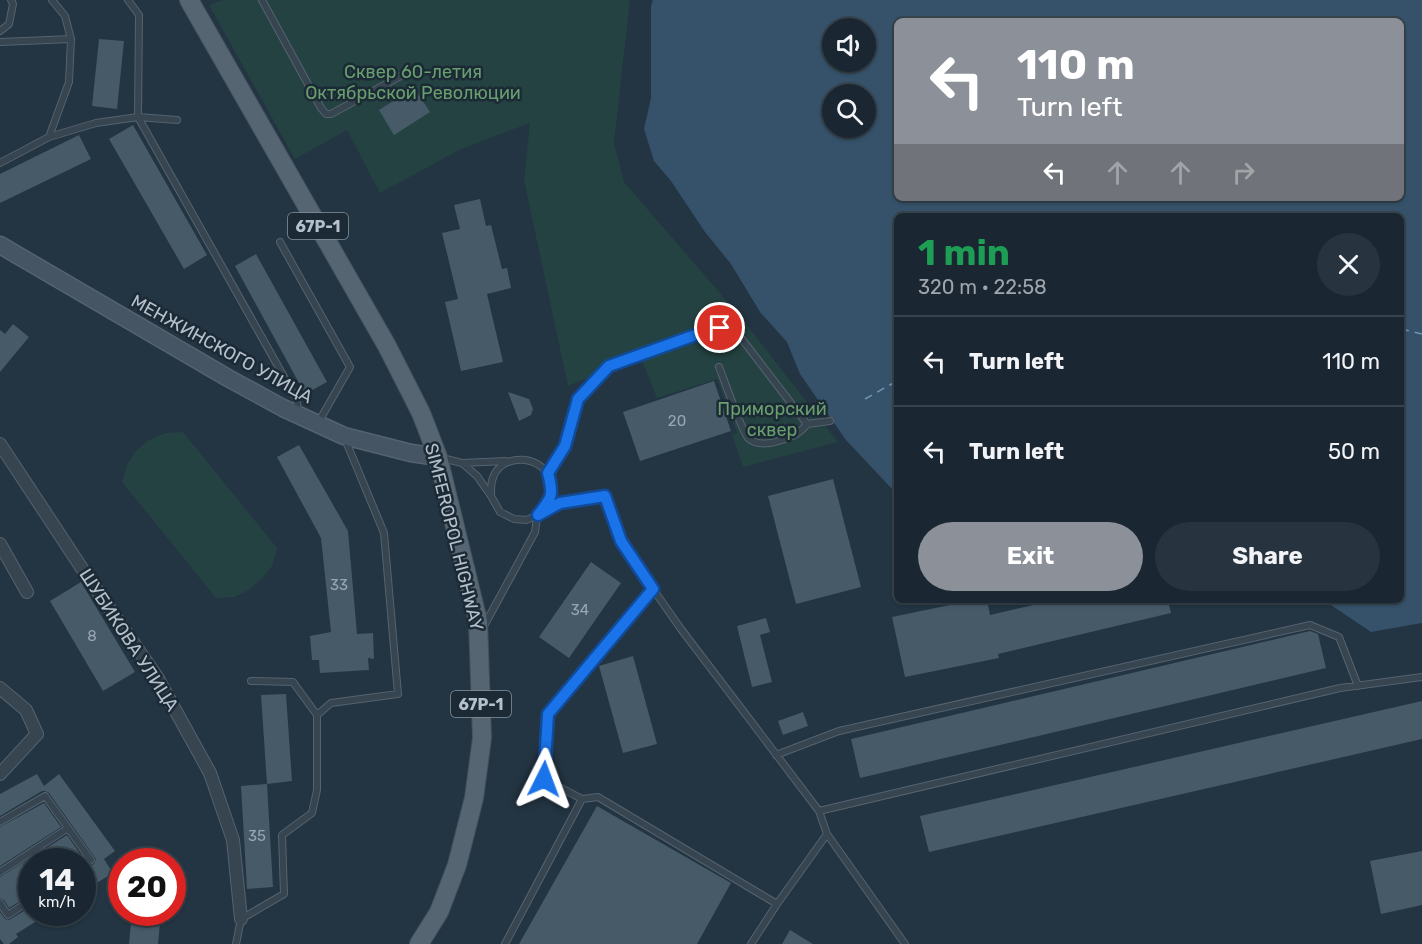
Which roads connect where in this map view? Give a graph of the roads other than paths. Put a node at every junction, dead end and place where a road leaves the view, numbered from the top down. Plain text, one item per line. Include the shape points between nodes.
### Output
1 (11, 0) edge
2 (52, 0) edge
3 (128, 0) edge
4 (262, 0) edge
5 (191, 1) edge
6 (0, 31) edge
7 (71, 39) junction
8 (0, 42) edge
9 (408, 72) dead end
10 (138, 117) junction
11 (177, 120) dead end
12 (50, 137) junction
13 (0, 163) edge
14 (280, 242) dead end
15 (0, 245) edge
16 (719, 367) dead end
17 (298, 414) junction
18 (830, 421) dead end
19 (317, 424) junction
20 (807, 424) junction
21 (344, 436) junction
22 (0, 444) edge
23 (438, 457) junction
24 (507, 461) junction
25 (462, 463) junction
26 (548, 473) junction
27 (491, 496) junction
28 (538, 515) junction
29 (0, 544) edge
30 (653, 589) junction
31 (27, 592) dead end
32 (478, 641) junction
33 (1422, 677) edge
34 (251, 681) dead end
35 (1358, 686) junction
36 (0, 688) edge
37 (317, 715) junction
38 (777, 755) junction
39 (0, 774) edge
40 (582, 799) junction
41 (819, 811) junction
42 (0, 822) edge
43 (68, 828) junction
44 (827, 834) junction
45 (82, 848) edge
46 (0, 872) edge
47 (0, 903) edge
48 (777, 904) junction
49 (18, 908) edge
50 (240, 919) junction
51 (236, 944) edge
52 (419, 944) edge
53 (505, 944) edge
54 (751, 944) edge
55 (905, 944) edge

1 - 6 lane via 9,24
2 - 7 lane via 65,16
3 - 10 lane via 139,15
4 - 9 lane via 326,114
5 - 23 main road, SIMFEROPOL HIGHWAY / 67Р-1 via 387,346
7 - 8 lane
7 - 12 lane via 69,82
10 - 11 lane
10 - 12 lane via 96,123
10 - 17 lane via 297,400
12 - 13 lane
14 - 19 lane via 350,367
15 - 17 street, МЕНЖИНСКОГО УЛИЦА via 228,378
16 - 20 lane via 746,437 770,444 802,431
17 - 19 street, МЕНЖИНСКОГО УЛИЦА
18 - 20 lane
19 - 21 street, МЕНЖИНСКОГО УЛИЦА
20 - 26 lane via 738,334 728,328 712,329 609,366 578,399 565,446
21 - 23 street, МЕНЖИНСКОГО УЛИЦА
21 - 37 lane via 384,533 398,693 331,703
22 - 50 street, ШУБИКОВА УЛИЦА via 157,677 210,773 233,840
23 - 25 lane
23 - 32 main road, SIMFEROPOL HIGHWAY / 67Р-1 via 478,621
24 - 25 lane
24 - 26 lane via 524,459 538,463
24 - 27 lane via 497,470
25 - 27 lane
26 - 28 lane via 550,499
27 - 28 lane via 500,512 514,519 528,520
28 - 30 lane via 560,503 605,496 621,541
28 - 32 lane via 535,532
29 - 31 street
30 - 38 lane
30 - 40 lane via 548,714 544,779
32 - 52 main road, SIMFEROPOL HIGHWAY / 67Р-1 via 482,738 474,798 457,865 439,912
33 - 35 lane
34 - 37 lane via 293,682
35 - 38 lane via 1339,636 1310,625 839,731
35 - 41 lane
36 - 39 street via 26,710 37,734
37 - 50 lane via 312,813 282,835 284,894
38 - 41 lane
40 - 48 lane via 598,797
40 - 53 lane
41 - 44 lane
42 - 43 lane via 45,796
43 - 45 lane
43 - 46 lane
44 - 48 lane
44 - 55 lane
47 - 49 lane via 8,915
48 - 54 lane
50 - 51 lane

